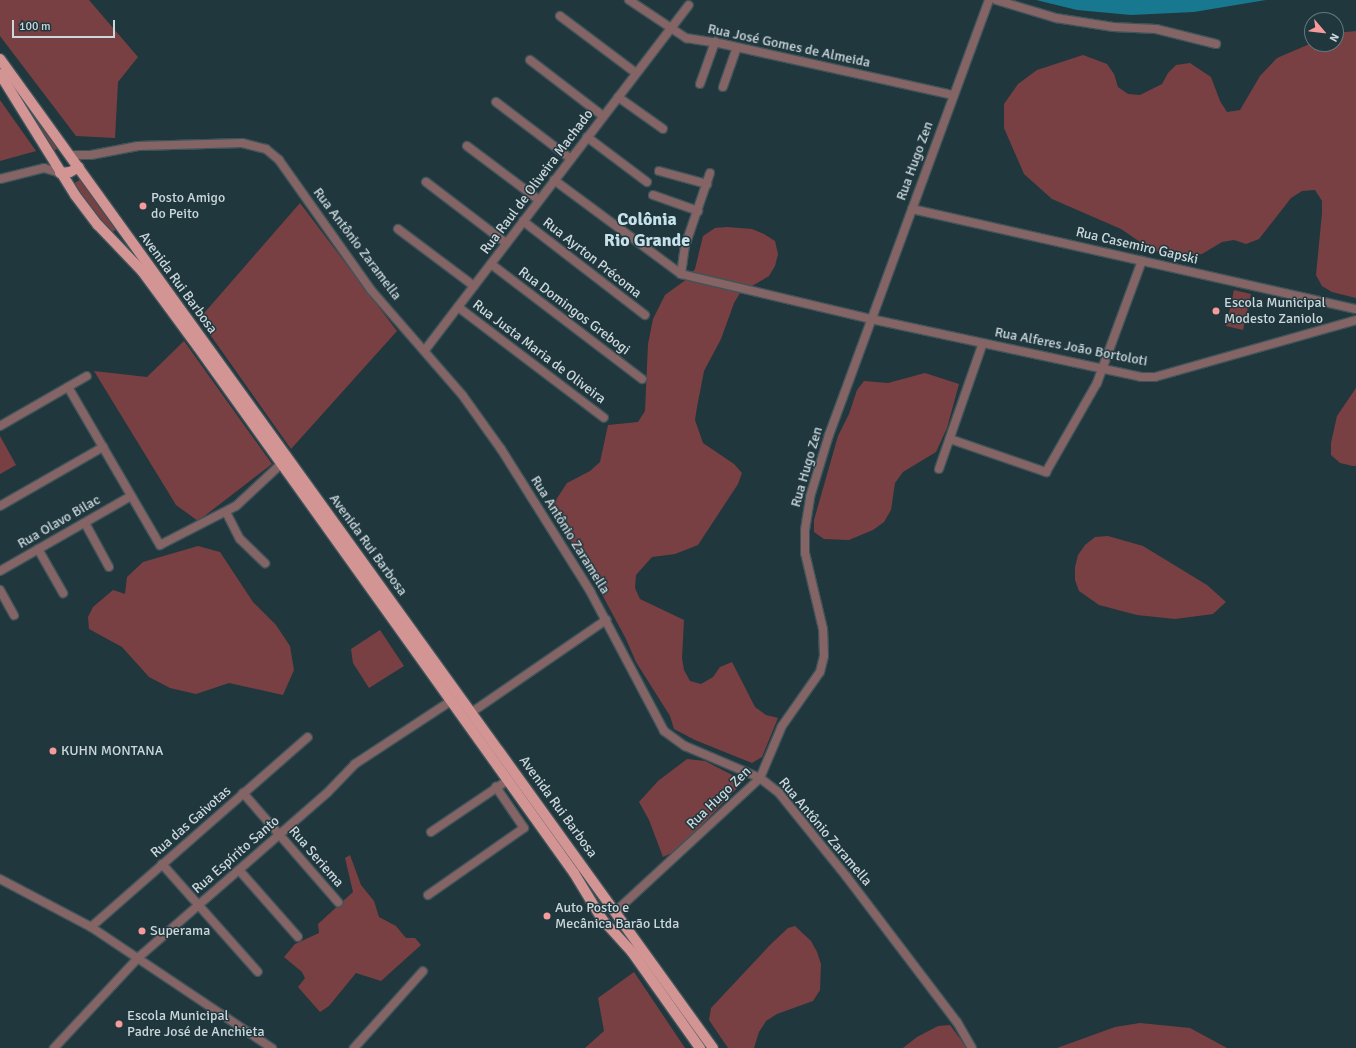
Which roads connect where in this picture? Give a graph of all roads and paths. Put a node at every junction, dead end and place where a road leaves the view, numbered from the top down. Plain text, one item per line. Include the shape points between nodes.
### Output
1 (629, 0) edge
2 (989, 0) edge
3 (996, 0) edge
4 (689, 5) dead end
5 (560, 16) dead end
6 (670, 29) junction
7 (715, 42) junction
8 (1216, 44) dead end
9 (736, 47) junction
10 (0, 59) edge
11 (530, 60) dead end
12 (636, 73) junction
13 (0, 74) edge
14 (700, 84) dead end
15 (723, 87) dead end
16 (952, 95) junction
17 (618, 97) junction
18 (496, 102) dead end
19 (603, 116) junction
20 (663, 129) dead end
21 (587, 137) junction
22 (467, 146) dead end
23 (70, 155) junction
24 (91, 155) junction
25 (53, 159) junction
26 (571, 159) junction
27 (79, 167) junction
28 (44, 168) junction
29 (659, 171) dead end
30 (60, 173) junction
31 (710, 173) dead end
32 (0, 179) edge
33 (554, 180) junction
34 (426, 182) dead end
35 (647, 182) dead end
36 (707, 184) junction
37 (653, 195) dead end
38 (539, 200) junction
39 (912, 209) junction
40 (698, 211) junction
41 (523, 222) junction
42 (398, 229) dead end
43 (506, 243) junction
44 (1142, 261) junction
45 (491, 264) junction
46 (681, 274) junction
47 (474, 286) junction
48 (458, 306) junction
49 (1356, 309) edge
50 (644, 315) dead end
51 (871, 319) junction
52 (1356, 320) edge
53 (983, 343) junction
54 (425, 350) junction
55 (1103, 369) junction
56 (87, 376) dead end
57 (642, 379) dead end
58 (68, 387) junction
59 (604, 418) dead end
60 (0, 426) edge
61 (950, 439) junction
62 (103, 447) junction
63 (281, 464) junction
64 (939, 469) dead end
65 (131, 496) junction
66 (0, 506) edge
67 (226, 512) junction
68 (85, 523) junction
69 (38, 549) junction
70 (265, 563) dead end
71 (110, 568) dead end
72 (0, 571) edge
73 (0, 590) edge
74 (63, 593) dead end
75 (14, 615) dead end
76 (606, 620) junction
77 (451, 701) junction
78 (472, 712) junction
79 (308, 737) dead end
80 (760, 778) junction
81 (508, 780) junction
82 (496, 787) junction
83 (243, 793) junction
84 (431, 832) dead end
85 (279, 834) junction
86 (162, 864) junction
87 (239, 870) junction
88 (0, 879) edge
89 (428, 895) dead end
90 (338, 902) dead end
91 (198, 905) junction
92 (617, 913) junction
93 (604, 921) junction
94 (91, 927) junction
95 (298, 937) dead end
96 (139, 957) junction
97 (423, 971) dead end
98 (258, 972) dead end
99 (54, 1048) edge
100 (272, 1048) edge
101 (354, 1048) edge
102 (700, 1048) edge
103 (713, 1048) edge
104 (972, 1048) edge

1 - 6 street, Rua José Gomes de Almeida
2 - 16 street, Rua Hugo Zen
3 - 8 street via 1056,18 1113,27 1156,29
4 - 6 street, Rua Raul de Oliveira Machado
5 - 12 street
6 - 7 street, Rua José Gomes de Almeida via 686,38
6 - 12 street, Rua Raul de Oliveira Machado
7 - 9 street, Rua José Gomes de Almeida
7 - 14 street
9 - 15 street
9 - 16 street, Rua José Gomes de Almeida
10 - 23 main road, Avenida Rui Barbosa
11 - 19 street
12 - 17 street, Rua Raul de Oliveira Machado
13 - 25 main road, Avenida Rui Barbosa
16 - 39 street, Rua Hugo Zen
17 - 19 street, Rua Raul de Oliveira Machado
17 - 20 street
18 - 26 street
19 - 21 street, Rua Raul de Oliveira Machado
21 - 26 street, Rua Raul de Oliveira Machado
21 - 35 street
22 - 38 street
23 - 24 street, Rua Antônio Zaramella
23 - 25 main road
23 - 27 main road, Avenida Rui Barbosa
24 - 27 street
24 - 54 street, Rua Antônio Zaramella via 128,147 162,145 242,143 266,149 285,167 371,290
25 - 28 street
25 - 30 main road, Avenida Rui Barbosa
26 - 33 street, Rua Raul de Oliveira Machado
27 - 30 main road via 70,172
27 - 78 main road, Avenida Rui Barbosa
28 - 30 street
28 - 32 street
29 - 36 street
30 - 63 main road, Avenida Rui Barbosa via 89,214 142,271
31 - 36 street
33 - 38 street, Rua Raul de Oliveira Machado
33 - 46 street
34 - 43 street
36 - 40 street
37 - 40 street
38 - 41 street, Rua Raul de Oliveira Machado
39 - 44 street, Rua Casemiro Gapski
39 - 51 street, Rua Hugo Zen
40 - 46 street via 683,255
41 - 43 street, Rua Raul de Oliveira Machado
41 - 50 street, Rua Ayrton Précoma
42 - 47 street
43 - 45 street, Rua Raul de Oliveira Machado
44 - 49 street, Rua Casemiro Gapski
44 - 55 street
45 - 47 street, Rua Raul de Oliveira Machado
45 - 57 street, Rua Domingos Grebogi
46 - 51 street, Rua Alferes João Bortoloti
47 - 48 street, Rua Raul de Oliveira Machado
48 - 54 street, Rua Raul de Oliveira Machado
48 - 59 street, Rua Justa Maria de Oliveira
51 - 53 street, Rua Alferes João Bortoloti
51 - 80 street, Rua Hugo Zen via 821,459 806,514 805,553 822,618 822,666 782,726
52 - 55 street, Rua Alferes João Bortoloti via 1156,376 1141,377
53 - 55 street, Rua Alferes João Bortoloti
53 - 61 street
54 - 76 street, Rua Antônio Zaramella via 501,449
55 - 61 street via 1088,401 1046,472
56 - 58 street
58 - 60 street
58 - 62 street
61 - 64 street
62 - 65 street
62 - 66 street
63 - 67 street via 244,500
63 - 77 main road, Avenida Rui Barbosa
65 - 67 street via 160,545
65 - 68 street, Rua Olavo Bilac
67 - 70 street via 240,539
68 - 69 street, Rua Olavo Bilac
68 - 71 street
69 - 72 street, Rua Olavo Bilac
69 - 74 street
73 - 75 street
76 - 78 street
76 - 80 street, Rua Antônio Zaramella via 664,731 685,746
77 - 81 main road, Avenida Rui Barbosa
77 - 85 street, Rua Espírito Santo via 361,758
78 - 92 main road, Avenida Rui Barbosa
79 - 83 street, Rua das Gaivotas
80 - 92 street, Rua Hugo Zen
80 - 104 street, Rua Antônio Zaramella via 779,793 846,876 957,1022
81 - 82 street
81 - 93 main road, Avenida Rui Barbosa via 586,889
82 - 84 street
82 - 89 street via 524,828
83 - 85 street, Rua Seriema
83 - 86 street, Rua das Gaivotas
85 - 87 street, Rua Espírito Santo
85 - 90 street, Rua Seriema
86 - 91 street
86 - 94 street, Rua das Gaivotas
87 - 91 street, Rua Espírito Santo
87 - 95 street
88 - 94 street
91 - 96 street, Rua Espírito Santo
91 - 98 street
92 - 93 main road via 616,922 611,924
92 - 103 main road, Avenida Rui Barbosa
93 - 102 main road, Avenida Rui Barbosa via 632,952
94 - 96 street
96 - 99 street, Rua Espírito Santo
96 - 100 street
97 - 101 street

